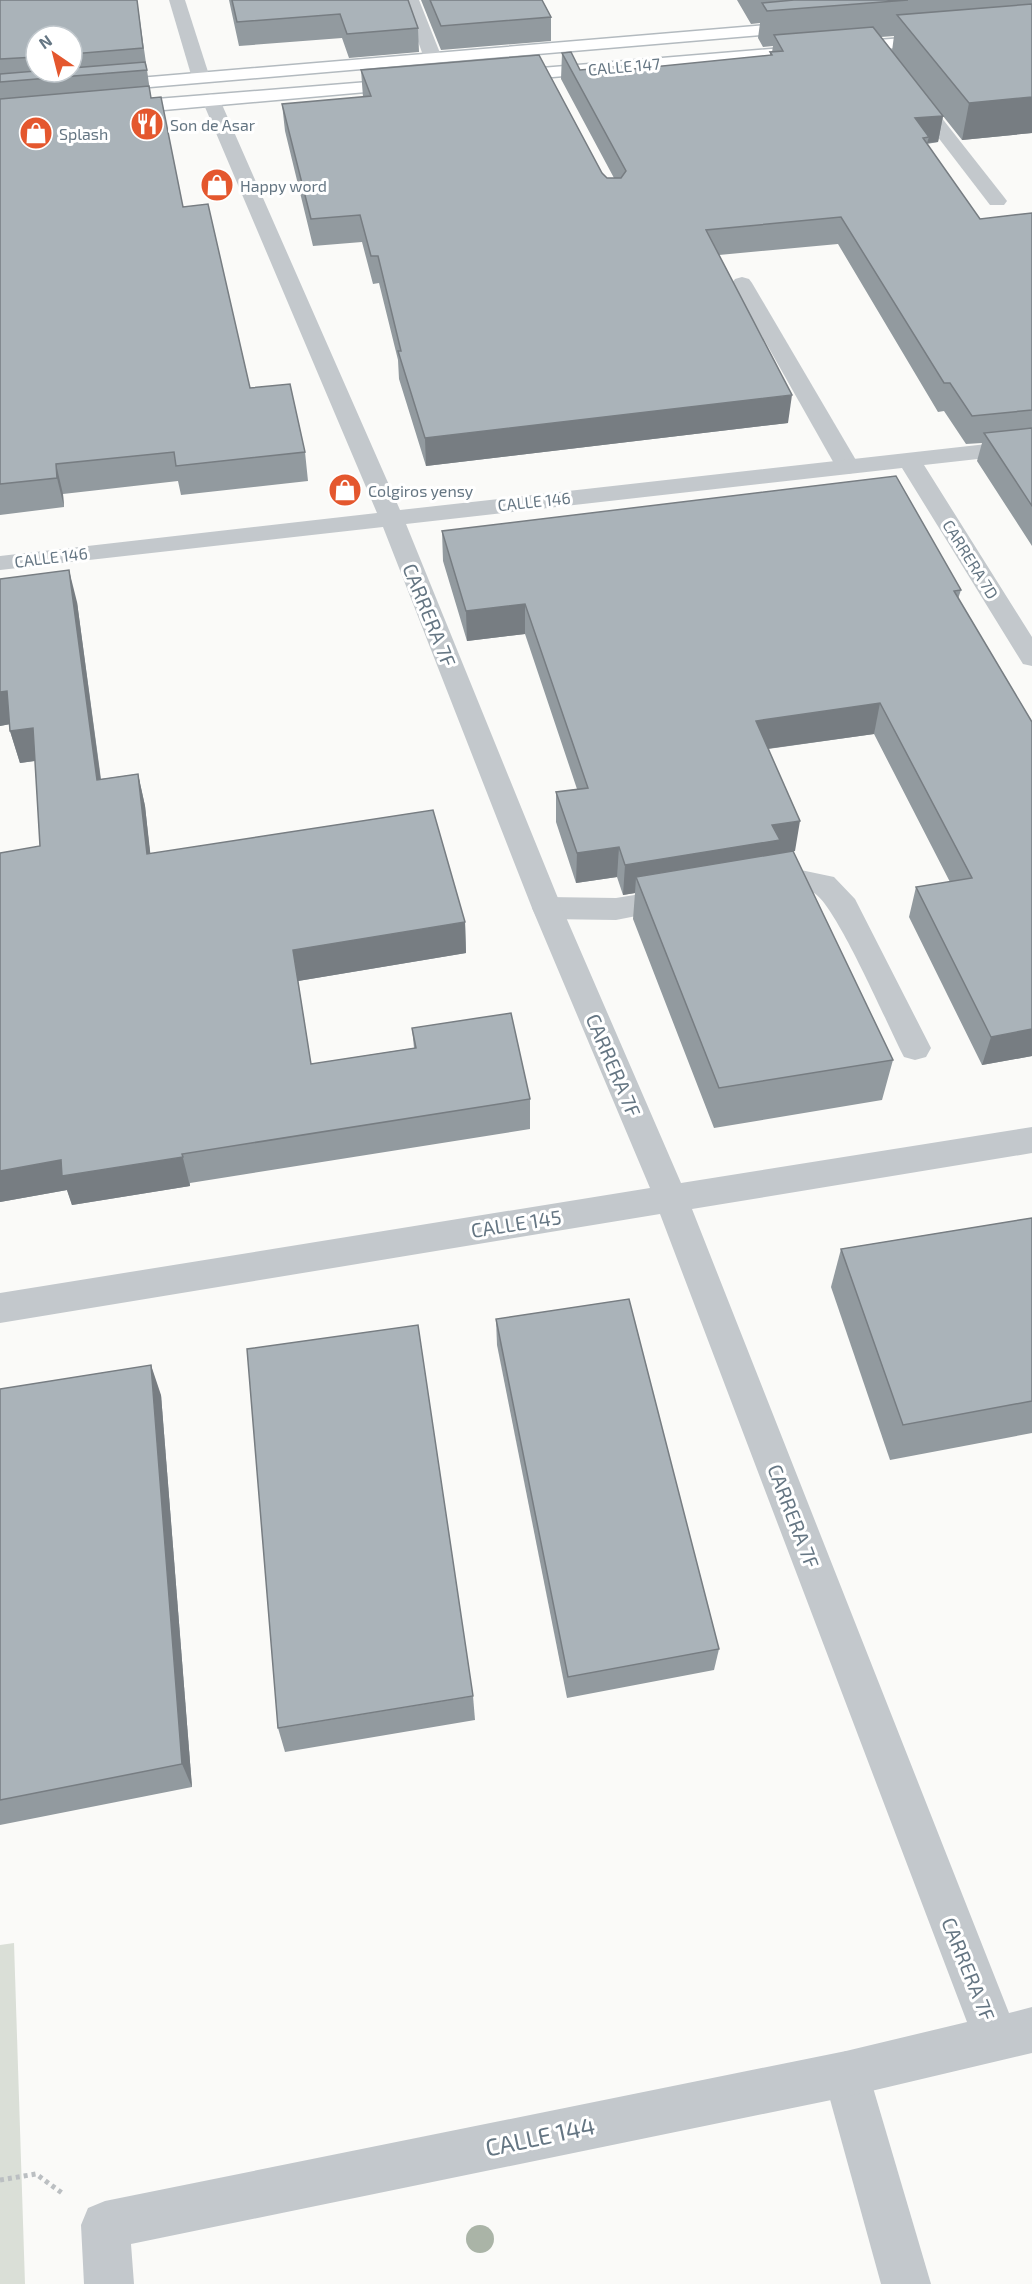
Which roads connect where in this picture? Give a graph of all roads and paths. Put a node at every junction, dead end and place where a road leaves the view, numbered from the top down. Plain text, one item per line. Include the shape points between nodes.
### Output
1 (177, 0) edge
2 (411, 0) edge
3 (823, 26) edge
4 (950, 39) edge
5 (874, 45) junction
6 (433, 58) junction
7 (888, 62) edge
8 (546, 72) junction
9 (487, 77) edge
10 (201, 78) junction
11 (903, 80) edge
12 (428, 82) edge
13 (83, 87) edge
14 (555, 90) edge
15 (211, 100) junction
16 (99, 110) edge
17 (997, 201) dead end
18 (742, 283) dead end
19 (1032, 446) edge
20 (909, 460) junction
21 (848, 467) junction
22 (391, 517) junction
23 (0, 562) edge
24 (1032, 658) edge
25 (740, 888) edge
26 (706, 894) edge
27 (547, 908) junction
28 (915, 1048) dead end
29 (1032, 1140) edge
30 (671, 1198) junction
31 (0, 1308) edge
32 (1014, 2034) edge
33 (846, 2074) junction
34 (0, 2180) edge
35 (105, 2225) junction
36 (109, 2284) edge
37 (906, 2284) edge

1 - 10 street
2 - 6 street
3 - 6 main road, CALLE 147
4 - 5 main road, CALLE 147
5 - 7 street
5 - 8 main road, CALLE 147
6 - 10 main road, CALLE 147
8 - 9 main road, CALLE 147
8 - 14 street
10 - 13 main road, CALLE 147
11 - 17 street
12 - 15 main road
15 - 16 main road
15 - 22 street, CARRERA 7F
18 - 21 street
19 - 20 street, CALLE 146
20 - 21 street, CALLE 146
20 - 24 street, CARRERA 7D
21 - 22 street, CALLE 146
22 - 23 street, CALLE 146
22 - 27 street, CARRERA 7F
25 - 28 street via 796,879 824,884 845,907
26 - 27 street via 616,909
27 - 30 street, CARRERA 7F
29 - 30 street, CALLE 145
30 - 31 street, CALLE 145
30 - 32 street, CARRERA 7F
32 - 33 street, CALLE 144
33 - 35 street, CALLE 144
33 - 37 street
34 - 35 path via 36,2174
35 - 36 street

